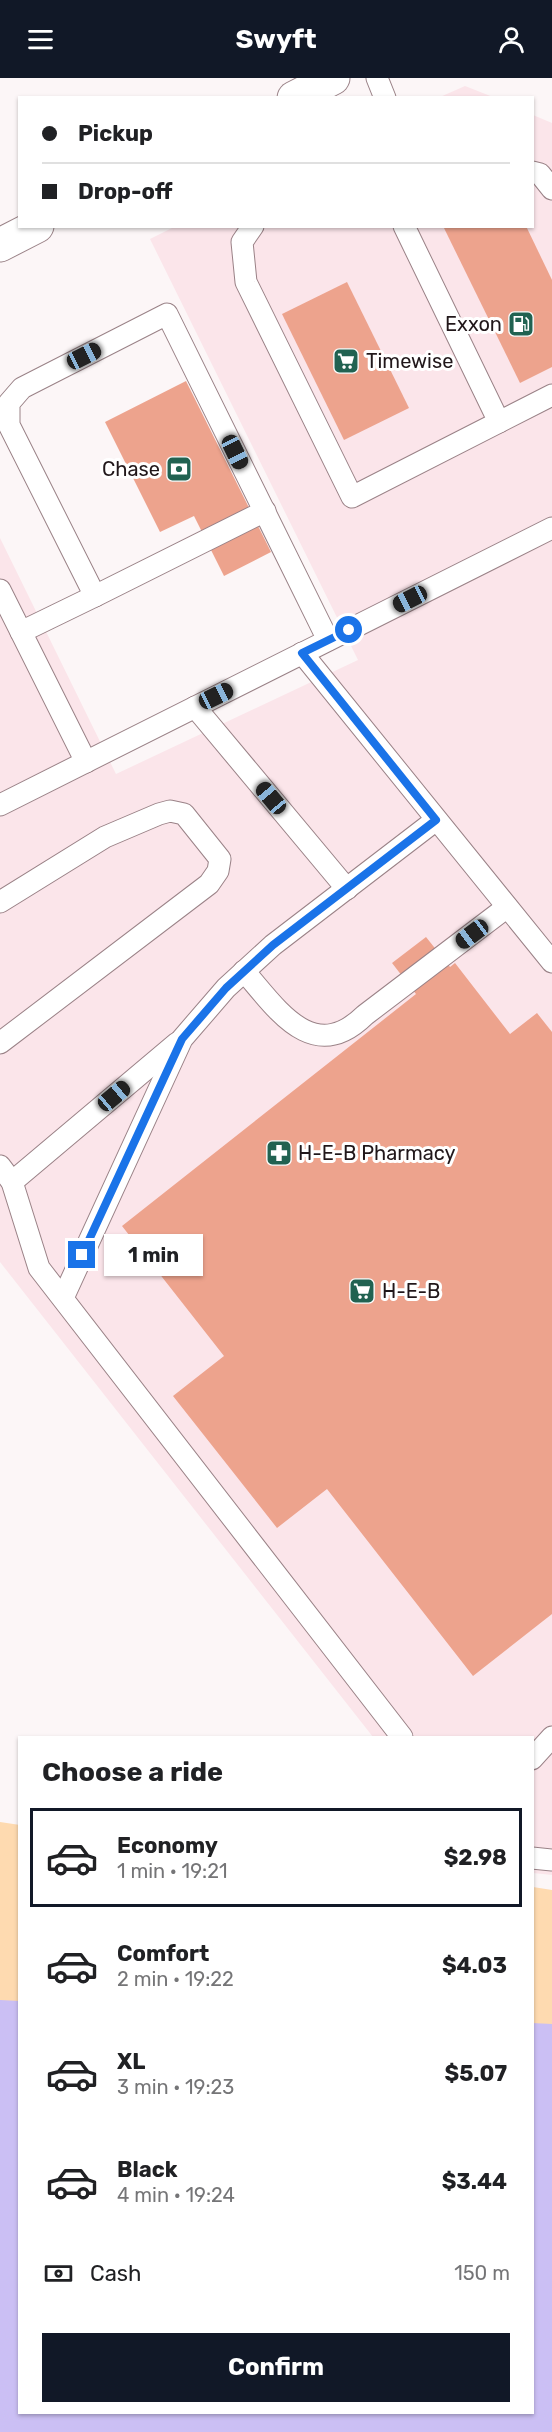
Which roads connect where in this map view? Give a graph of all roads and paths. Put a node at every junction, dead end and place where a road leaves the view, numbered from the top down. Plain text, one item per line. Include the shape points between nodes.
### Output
1 (333, 78) edge
2 (377, 78) edge
3 (298, 96) edge
4 (384, 96) edge
5 (534, 172) edge
6 (552, 189) edge
7 (34, 228) edge
8 (252, 228) edge
9 (405, 228) edge
10 (0, 245) edge
11 (552, 394) edge
12 (499, 422) junction
13 (5, 427) edge
14 (265, 511) junction
15 (552, 528) edge
16 (0, 590) edge
17 (95, 596) junction
18 (21, 632) junction
19 (328, 640) junction
20 (302, 653) junction
21 (195, 707) junction
22 (86, 762) junction
23 (0, 805) edge
24 (436, 820) junction
25 (347, 889) junction
26 (0, 902) edge
27 (507, 907) junction
28 (552, 962) edge
29 (244, 971) junction
30 (182, 1039) junction
31 (0, 1043) edge
32 (6, 1174) edge
33 (63, 1298) junction
34 (401, 1736) edge
35 (552, 1737) edge
36 (534, 1757) edge
37 (534, 1858) edge
38 (552, 1860) edge

1 - 3 main road
2 - 4 lane
5 - 6 lane
7 - 10 main road
8 - 12 lane via 242,242 246,282 352,497
9 - 12 lane
11 - 12 lane
13 - 14 lane via 9,403 22,388 167,314
13 - 17 lane
14 - 17 lane
14 - 19 lane
15 - 19 lane
16 - 18 lane
17 - 18 lane
18 - 22 lane
19 - 20 lane
20 - 21 lane
20 - 24 lane
21 - 22 lane
21 - 25 lane
22 - 23 lane
24 - 25 lane
24 - 27 lane
25 - 29 lane
26 - 31 lane via 105,837 170,811 184,813 220,859 218,871 209,884
27 - 28 lane
27 - 29 lane via 354,1026 339,1033 323,1035 296,1028
29 - 30 lane
30 - 32 lane
30 - 33 lane
32 - 33 lane via 39,1268
33 - 34 lane
35 - 36 lane
37 - 38 lane

